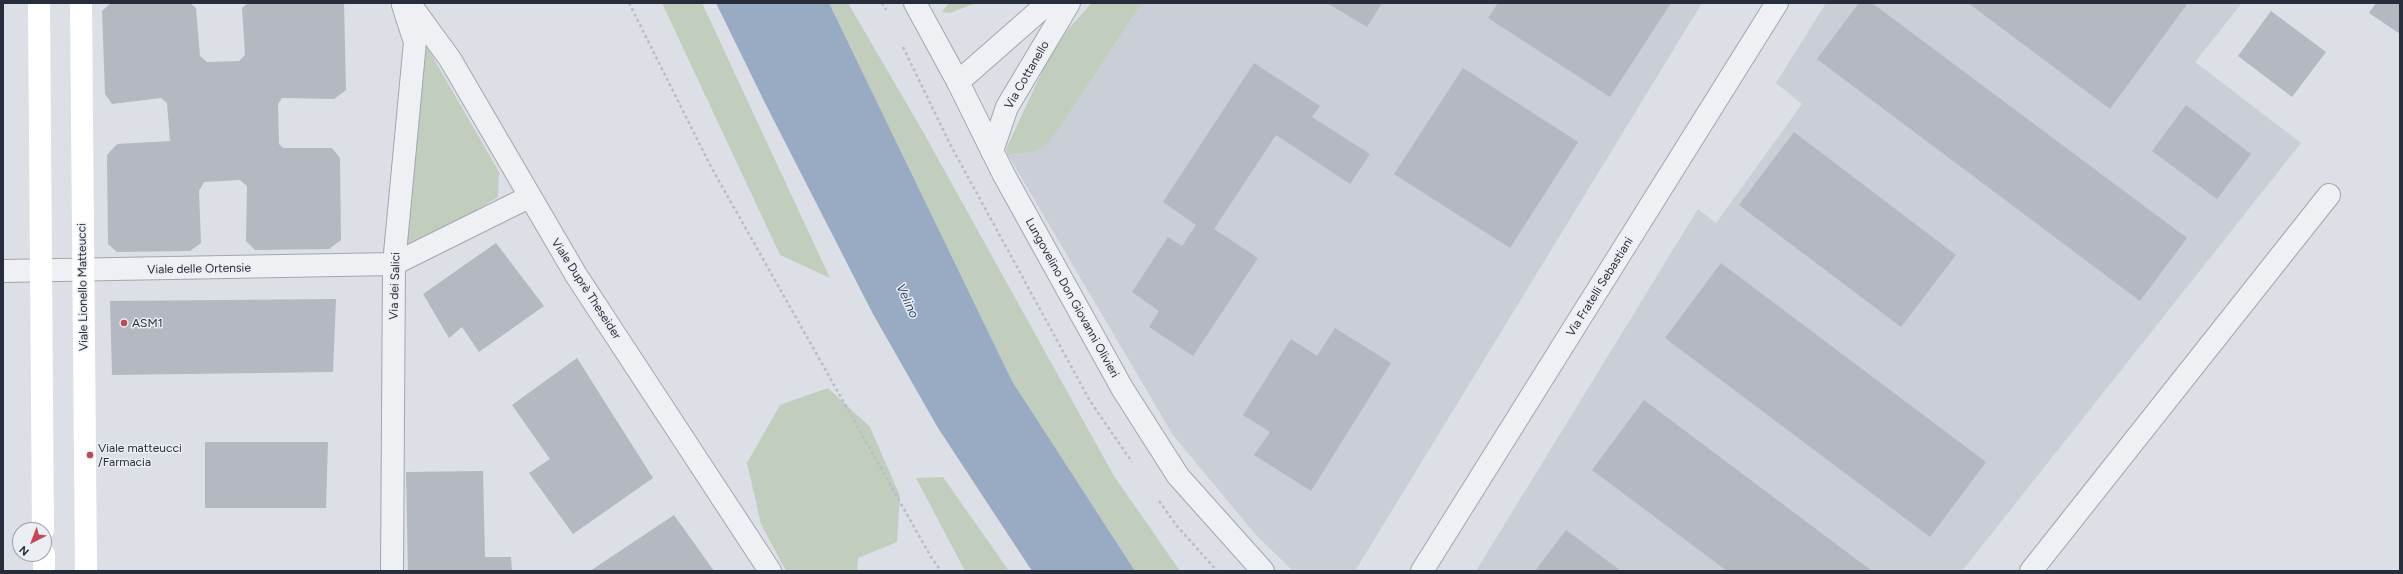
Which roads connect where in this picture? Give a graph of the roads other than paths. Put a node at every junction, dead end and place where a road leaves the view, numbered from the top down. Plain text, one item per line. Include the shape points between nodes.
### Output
1 (39, 3) edge
2 (81, 3) edge
3 (402, 3) edge
4 (409, 3) edge
5 (914, 3) edge
6 (1048, 3) edge
7 (1069, 3) edge
8 (1777, 3) edge
9 (958, 82) junction
10 (992, 151) junction
11 (2329, 195) dead end
12 (529, 197) junction
13 (394, 264) junction
14 (42, 271) junction
15 (83, 271) junction
16 (3, 272) edge
17 (43, 522) edge
18 (86, 571) edge
19 (392, 571) edge
20 (770, 571) edge
21 (1263, 571) edge
22 (1422, 571) edge
23 (2031, 571) edge

1 - 14 main road
2 - 15 main road, Viale Lionello Matteucci
3 - 13 street, Via dei Salici via 415,42
4 - 12 street, Viale Duprè Theseider via 450,59
5 - 9 street, Lungovelino Don Giovanni Olivieri
6 - 9 street
7 - 10 street, Via Cottanello via 1007,107
8 - 22 street, Via Fratelli Sebastiani
9 - 10 street, Lungovelino Don Giovanni Olivieri
10 - 21 street, Lungovelino Don Giovanni Olivieri via 1122,388 1178,476
11 - 23 street
12 - 13 street
12 - 20 street, Viale Duprè Theseider via 576,275
13 - 15 street, Viale delle Ortensie
13 - 19 street, Via dei Salici
14 - 15 street, Viale delle Ortensie
14 - 16 street, Viale delle Ortensie
14 - 17 main road
15 - 18 main road, Viale Lionello Matteucci

